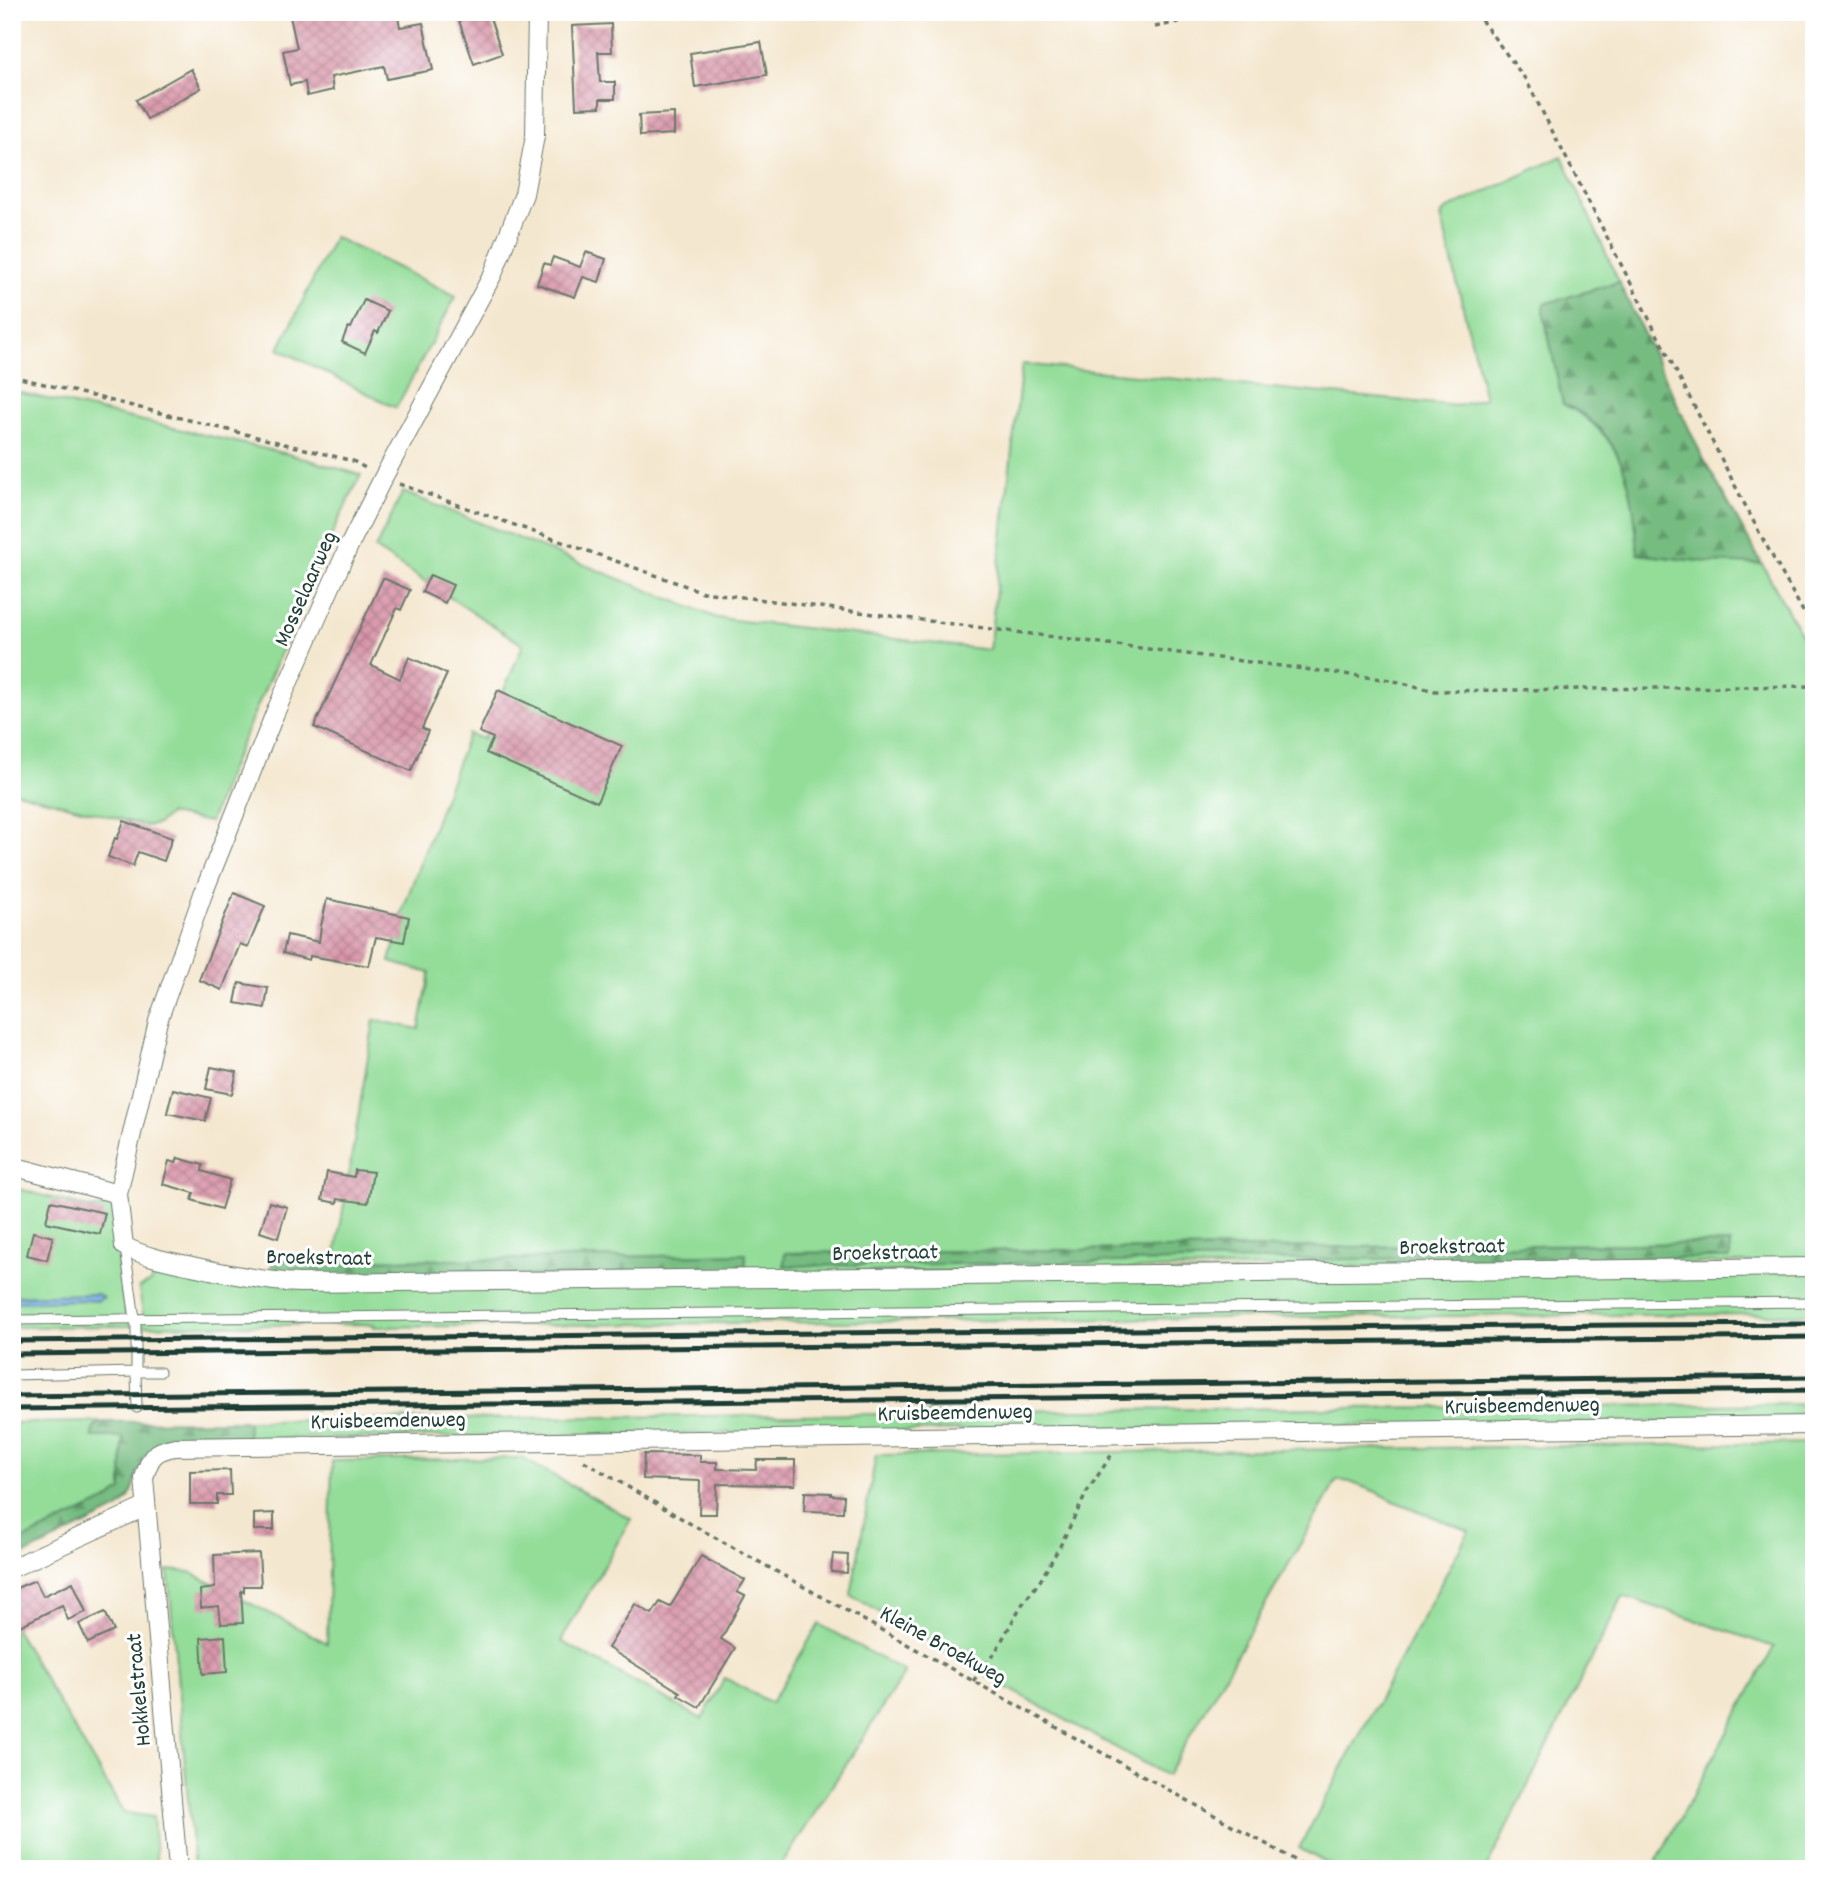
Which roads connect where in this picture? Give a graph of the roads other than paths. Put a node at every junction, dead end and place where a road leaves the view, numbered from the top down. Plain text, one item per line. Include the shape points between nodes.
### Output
1 (537, 12) edge
2 (12, 1166) edge
3 (118, 1194) junction
4 (124, 1246) junction
5 (1814, 1267) edge
6 (1814, 1302) edge
7 (135, 1318) junction
8 (12, 1320) edge
9 (136, 1372) junction
10 (160, 1372) dead end
11 (12, 1375) edge
12 (136, 1408) dead end
13 (1814, 1425) edge
14 (145, 1507) junction
15 (12, 1569) edge
16 (178, 1869) edge

1 - 3 street, Mosselaarweg via 535,136 524,194 493,274 348,548 275,713 158,1021
2 - 3 street
3 - 4 street
4 - 5 street, Broekstraat via 140,1254 229,1274 311,1283
4 - 7 lane
6 - 7 lane
7 - 8 lane
7 - 9 lane
9 - 10 lane
9 - 11 lane
9 - 12 lane
13 - 14 street, Kruisbeemdenweg via 175,1447 149,1460
14 - 15 street
14 - 16 street, Hokkelstraat

